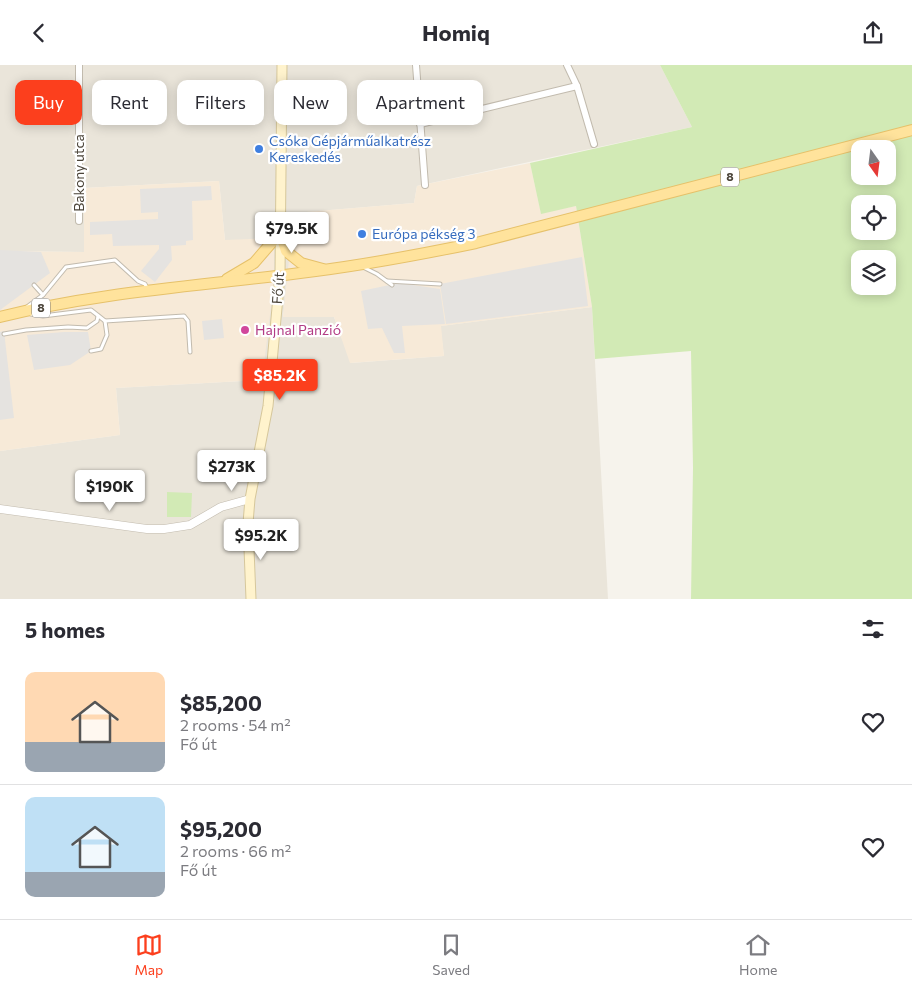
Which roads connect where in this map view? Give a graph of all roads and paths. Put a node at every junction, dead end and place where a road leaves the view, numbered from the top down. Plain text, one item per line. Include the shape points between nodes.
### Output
1 (79, 65) edge
2 (282, 65) edge
3 (416, 65) edge
4 (567, 65) edge
5 (417, 80) edge
6 (577, 86) junction
7 (483, 109) edge
8 (420, 125) edge
9 (912, 130) edge
10 (594, 143) dead end
11 (426, 185) dead end
12 (79, 221) dead end
13 (280, 233) junction
14 (358, 265) junction
15 (324, 269) junction
16 (280, 275) junction
17 (225, 281) junction
18 (387, 281) junction
19 (440, 284) dead end
20 (34, 285) dead end
21 (392, 285) dead end
22 (149, 291) junction
23 (43, 295) junction
24 (21, 312) junction
25 (99, 315) junction
26 (0, 317) edge
27 (105, 321) junction
28 (4, 334) dead end
29 (91, 351) dead end
30 (190, 352) dead end
31 (250, 499) junction
32 (0, 509) edge
33 (251, 599) edge

1 - 12 street, Bakony utca
2 - 13 main road, Fő út
3 - 5 street
4 - 6 street
6 - 7 street
6 - 10 street
8 - 11 street
9 - 14 main road, 8 via 476,243
13 - 15 main road via 286,251 294,258
13 - 16 main road, Fő út
13 - 17 main road via 254,263
14 - 15 main road, 8
14 - 18 lane
15 - 16 main road, 8
16 - 17 main road, 8
16 - 31 main road, Fő út via 268,406
17 - 22 main road, 8
18 - 19 lane
18 - 21 lane
20 - 23 lane
22 - 23 lane via 115,260 66,267
22 - 24 main road, 8
23 - 24 lane
24 - 25 lane via 43,317 91,310
24 - 26 main road, 8
25 - 27 lane
25 - 28 lane via 98,321 87,328
27 - 29 lane via 107,335 101,349
27 - 30 lane via 184,316 188,321
31 - 32 street via 221,507 190,525 164,529
31 - 33 main road, Fő út

